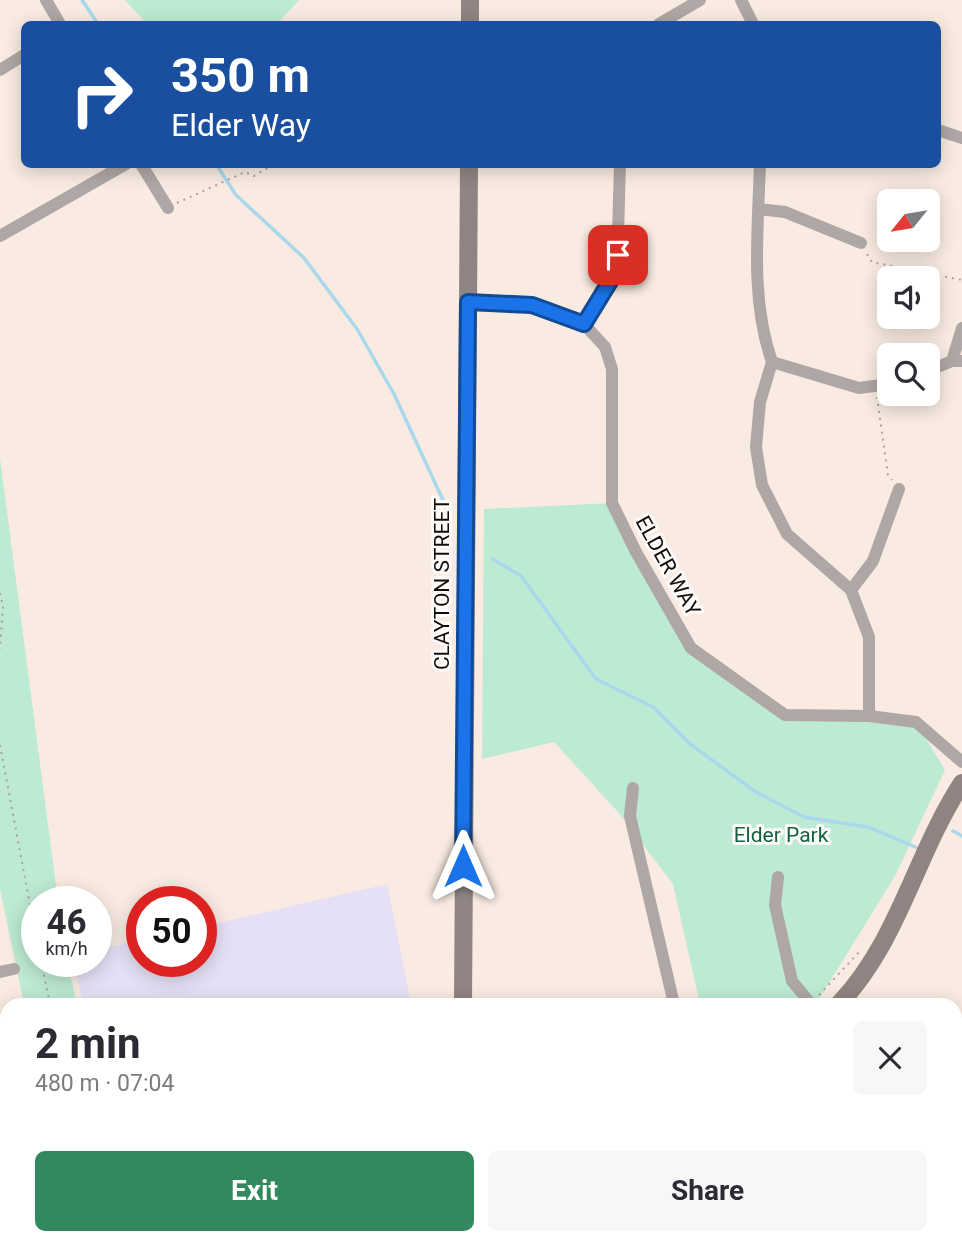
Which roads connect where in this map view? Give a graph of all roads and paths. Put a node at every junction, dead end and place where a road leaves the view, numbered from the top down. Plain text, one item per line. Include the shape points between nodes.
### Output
1 (46, 0) edge
2 (470, 0) edge
3 (700, 0) edge
4 (741, 0) edge
5 (59, 21) edge
6 (470, 21) edge
7 (664, 21) edge
8 (752, 21) edge
9 (21, 57) edge
10 (0, 70) edge
11 (941, 131) edge
12 (962, 138) edge
13 (119, 168) edge
14 (143, 168) edge
15 (267, 168) edge
16 (469, 168) edge
17 (620, 168) edge
18 (760, 168) edge
19 (168, 208) joint
20 (759, 209) junction
21 (0, 236) edge
22 (861, 243) joint
23 (962, 280) edge
24 (468, 302) junction
25 (584, 324) junction
26 (962, 328) edge
27 (957, 361) edge
28 (772, 362) junction
29 (940, 367) edge
30 (875, 385) joint
31 (899, 489) joint
32 (851, 590) junction
33 (0, 593) edge
34 (0, 649) edge
35 (869, 716) junction
36 (0, 745) edge
37 (962, 762) edge
38 (962, 783) edge
39 (633, 788) dead end
40 (778, 877) dead end
41 (26, 886) edge
42 (860, 951) dead end
43 (14, 969) dead end
44 (0, 972) edge
45 (44, 977) edge
46 (49, 998) edge
47 (463, 998) edge
48 (673, 998) edge
49 (811, 998) edge
50 (817, 998) edge
51 (845, 998) edge

1 - 5 street
2 - 6 main road
3 - 7 street
4 - 8 street
9 - 10 street
11 - 12 street
13 - 21 street
14 - 19 street
15 - 19 path via 254,176 245,172
16 - 24 main road, CLAYTON STREET
17 - 25 street via 617,270
18 - 20 street
20 - 22 street via 785,212
20 - 28 street via 760,319
22 - 23 path via 872,261
24 - 25 street via 532,305
24 - 47 main road, CLAYTON STREET
25 - 35 street, ELDER WAY via 605,347 612,369 612,503 691,648 785,715
26 - 27 street
27 - 29 street
28 - 30 street via 859,388
28 - 32 street via 760,402 756,447 762,485 787,534
30 - 31 path via 888,475
31 - 32 street via 873,561
32 - 35 street via 869,637
33 - 34 path
35 - 37 street, ELDER WAY via 916,722
36 - 41 path
38 - 51 main road via 880,950
39 - 48 street via 630,816
40 - 49 street via 775,905 792,981
42 - 50 path
43 - 44 street
45 - 46 path

